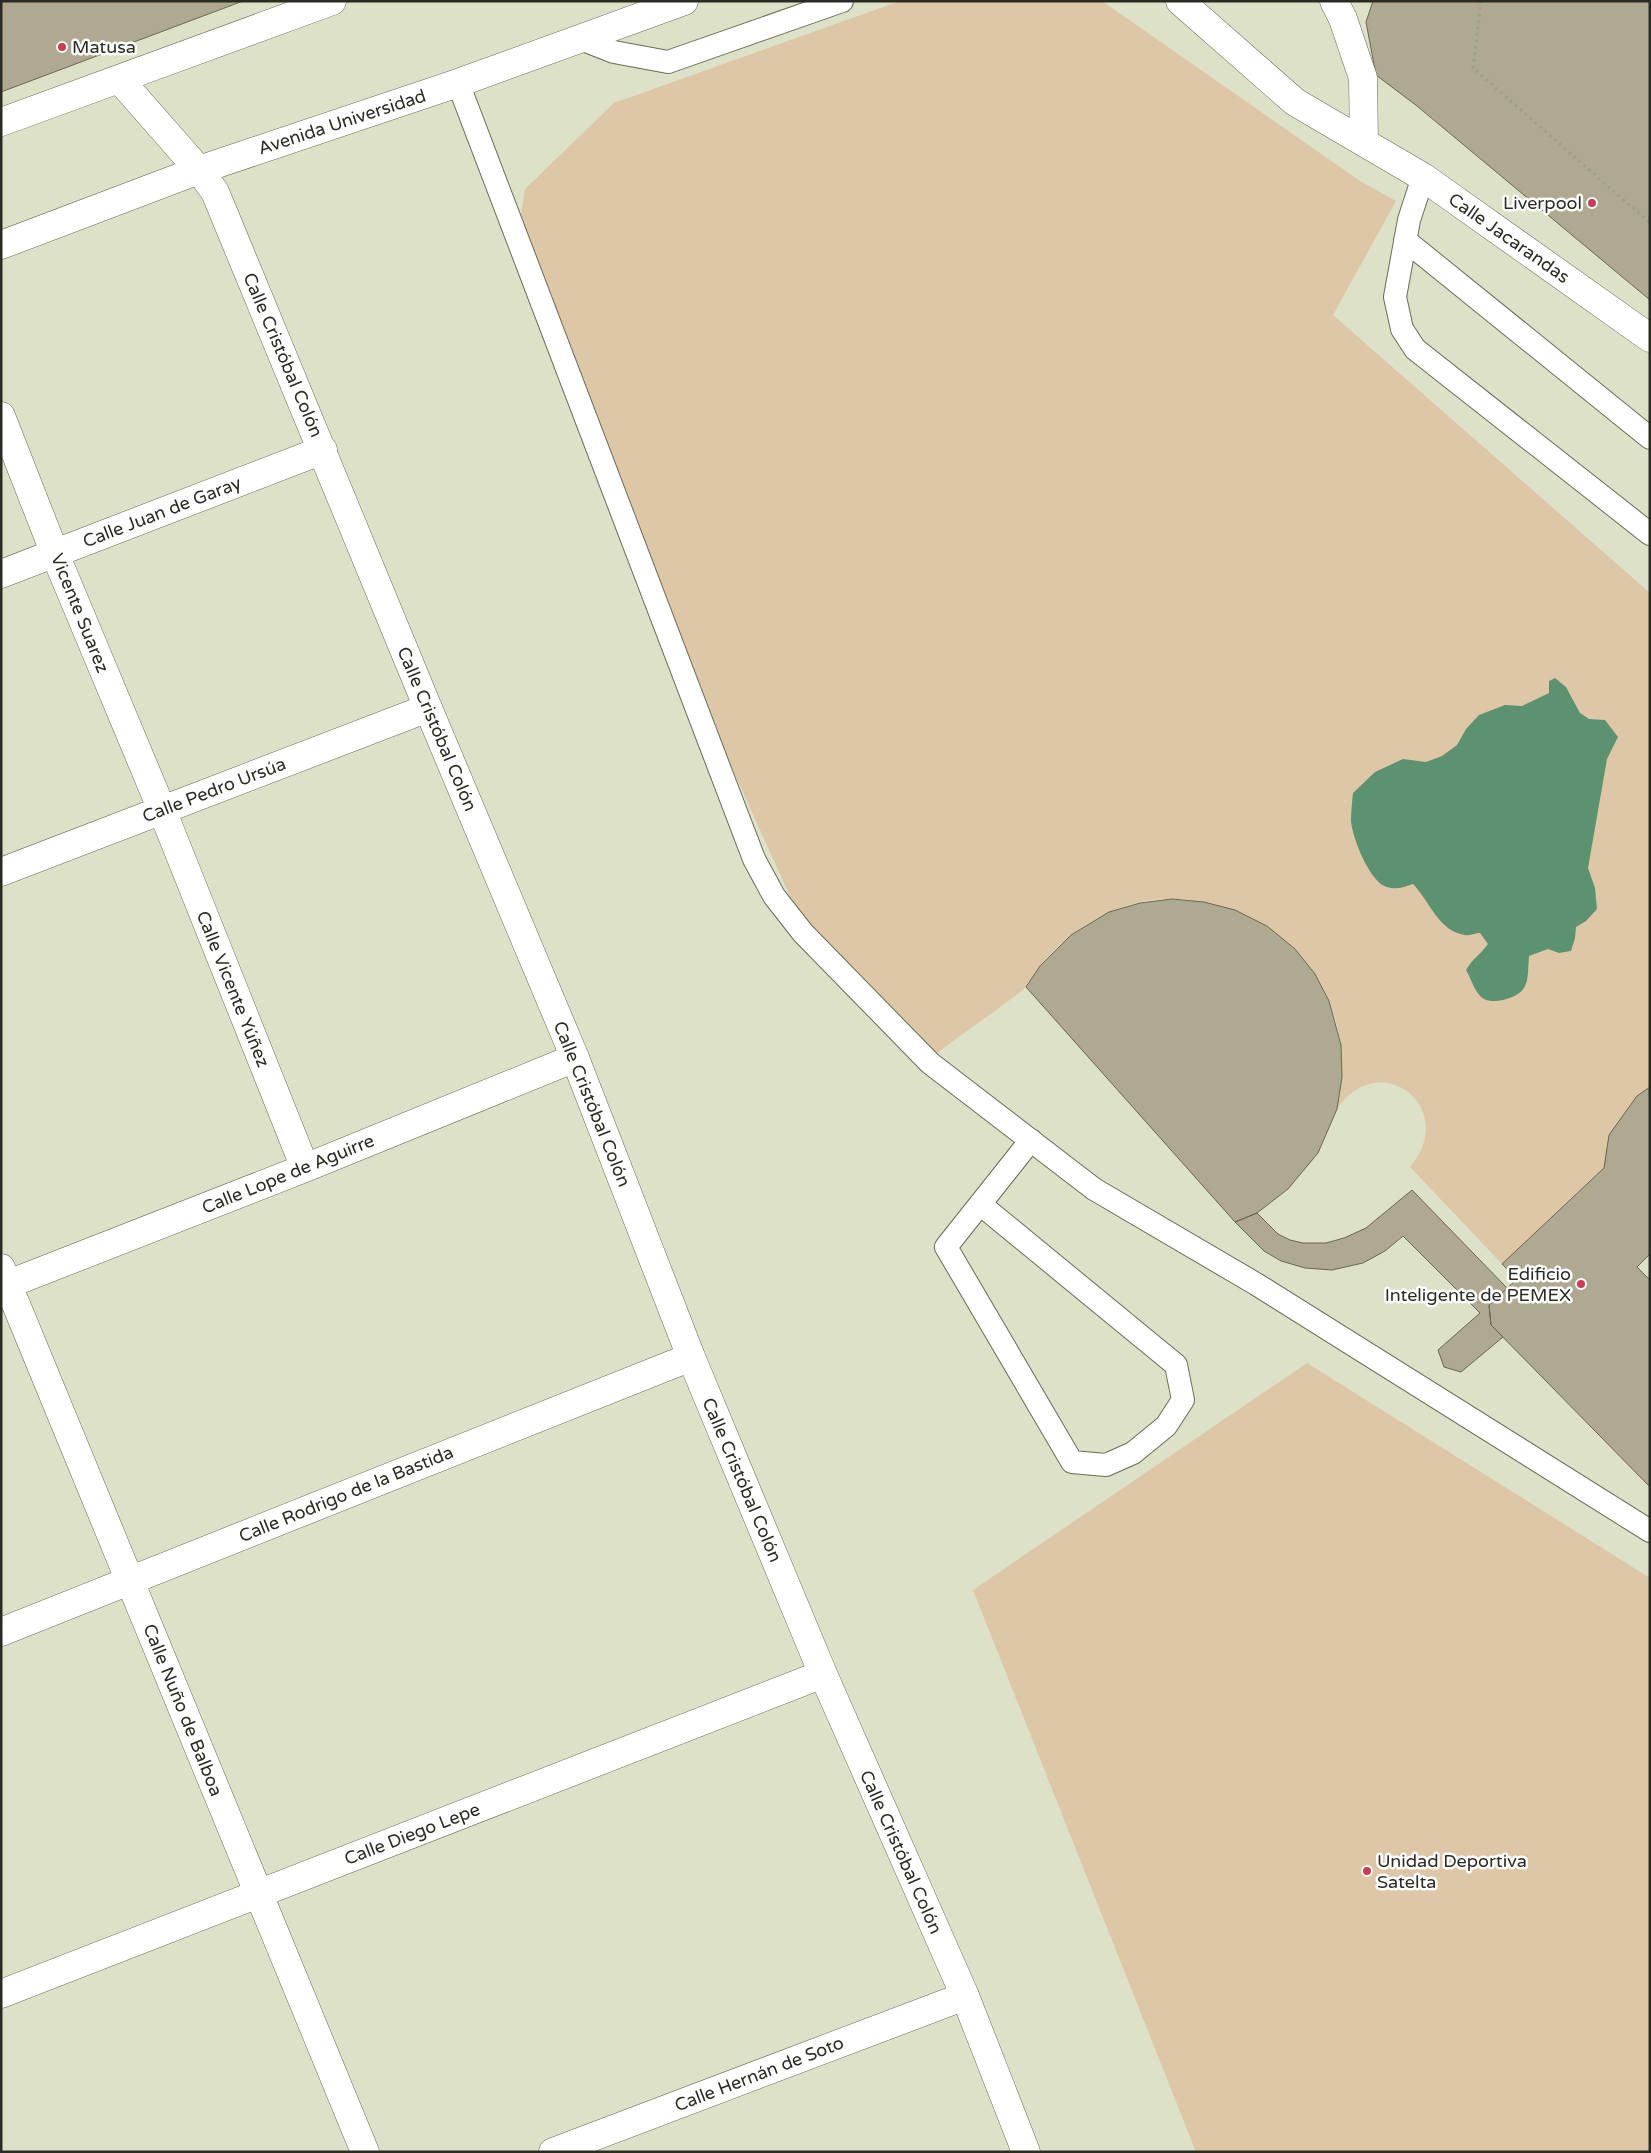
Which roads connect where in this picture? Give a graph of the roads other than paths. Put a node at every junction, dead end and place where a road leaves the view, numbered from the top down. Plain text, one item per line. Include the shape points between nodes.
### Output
1 (332, 1) edge
2 (684, 1) edge
3 (842, 1) edge
4 (1180, 1) edge
5 (1334, 1) edge
6 (581, 39) junction
7 (119, 79) junction
8 (458, 83) junction
9 (1, 122) edge
10 (1364, 142) junction
11 (199, 170) junction
12 (1423, 176) junction
13 (1405, 240) junction
14 (1, 246) edge
15 (1650, 338) edge
16 (1, 416) edge
17 (1650, 438) edge
18 (323, 450) junction
19 (1650, 534) edge
20 (55, 554) junction
21 (1, 574) edge
22 (428, 708) junction
23 (162, 810) junction
24 (1, 872) edge
25 (575, 1058) junction
26 (1031, 1140) junction
27 (305, 1168) junction
28 (980, 1204) junction
29 (4, 1280) edge
30 (691, 1357) junction
31 (1650, 1531) edge
32 (130, 1580) junction
33 (1, 1632) edge
34 (823, 1674) junction
35 (258, 1894) junction
36 (1, 1994) edge
37 (965, 1996) junction
38 (365, 2152) edge
39 (553, 2152) edge
40 (1026, 2152) edge

1 - 7 street
2 - 6 street, Avenida Universidad
3 - 6 lane via 668,62 614,52
4 - 10 street, Calle Jacarandas via 1295,102
5 - 10 street via 1344,19 1363,78
6 - 8 street, Avenida Universidad
7 - 9 street
7 - 11 street, Calle Cristóbal Colón
8 - 11 street, Avenida Universidad
8 - 26 lane via 754,859 774,896 803,933 930,1063
10 - 12 street, Calle Jacarandas
11 - 14 street, Avenida Universidad
11 - 18 street, Calle Cristóbal Colón via 215,192
12 - 13 lane
12 - 15 street, Calle Jacarandas
13 - 17 lane
13 - 19 lane via 1395,297 1402,329 1415,349
16 - 20 street, Vicente Suarez
18 - 20 street, Calle Juan de Garay
18 - 22 street, Calle Cristóbal Colón
20 - 21 street, Calle Juan de Garay
20 - 23 street, Vicente Suarez
22 - 23 street, Calle Pedro Ursúa
22 - 25 street, Calle Cristóbal Colón
23 - 24 street, Calle Pedro Ursúa
23 - 27 street, Calle Vicente Yúñez
25 - 27 street, Calle Lope de Aguirre
25 - 30 street, Calle Cristóbal Colón
26 - 28 lane
26 - 31 lane via 1094,1189 1256,1284
27 - 29 street, Calle Lope de Aguirre
28 - 28 lane via 946,1247 1072,1462 1106,1465 1133,1453 1166,1426 1183,1400 1176,1365
29 - 32 street, Calle Nuño de Balboa
30 - 32 street, Calle Rodrigo de la Bastida
30 - 34 street, Calle Cristóbal Colón
32 - 33 street, Calle Rodrigo de la Bastida
32 - 35 street, Calle Nuño de Balboa
34 - 35 street, Calle Diego Lepe
34 - 37 street, Calle Cristóbal Colón
35 - 36 street, Calle Diego Lepe
35 - 38 street, Calle Nuño de Balboa
37 - 39 street, Calle Hernán de Soto
37 - 40 street, Calle Cristóbal Colón

